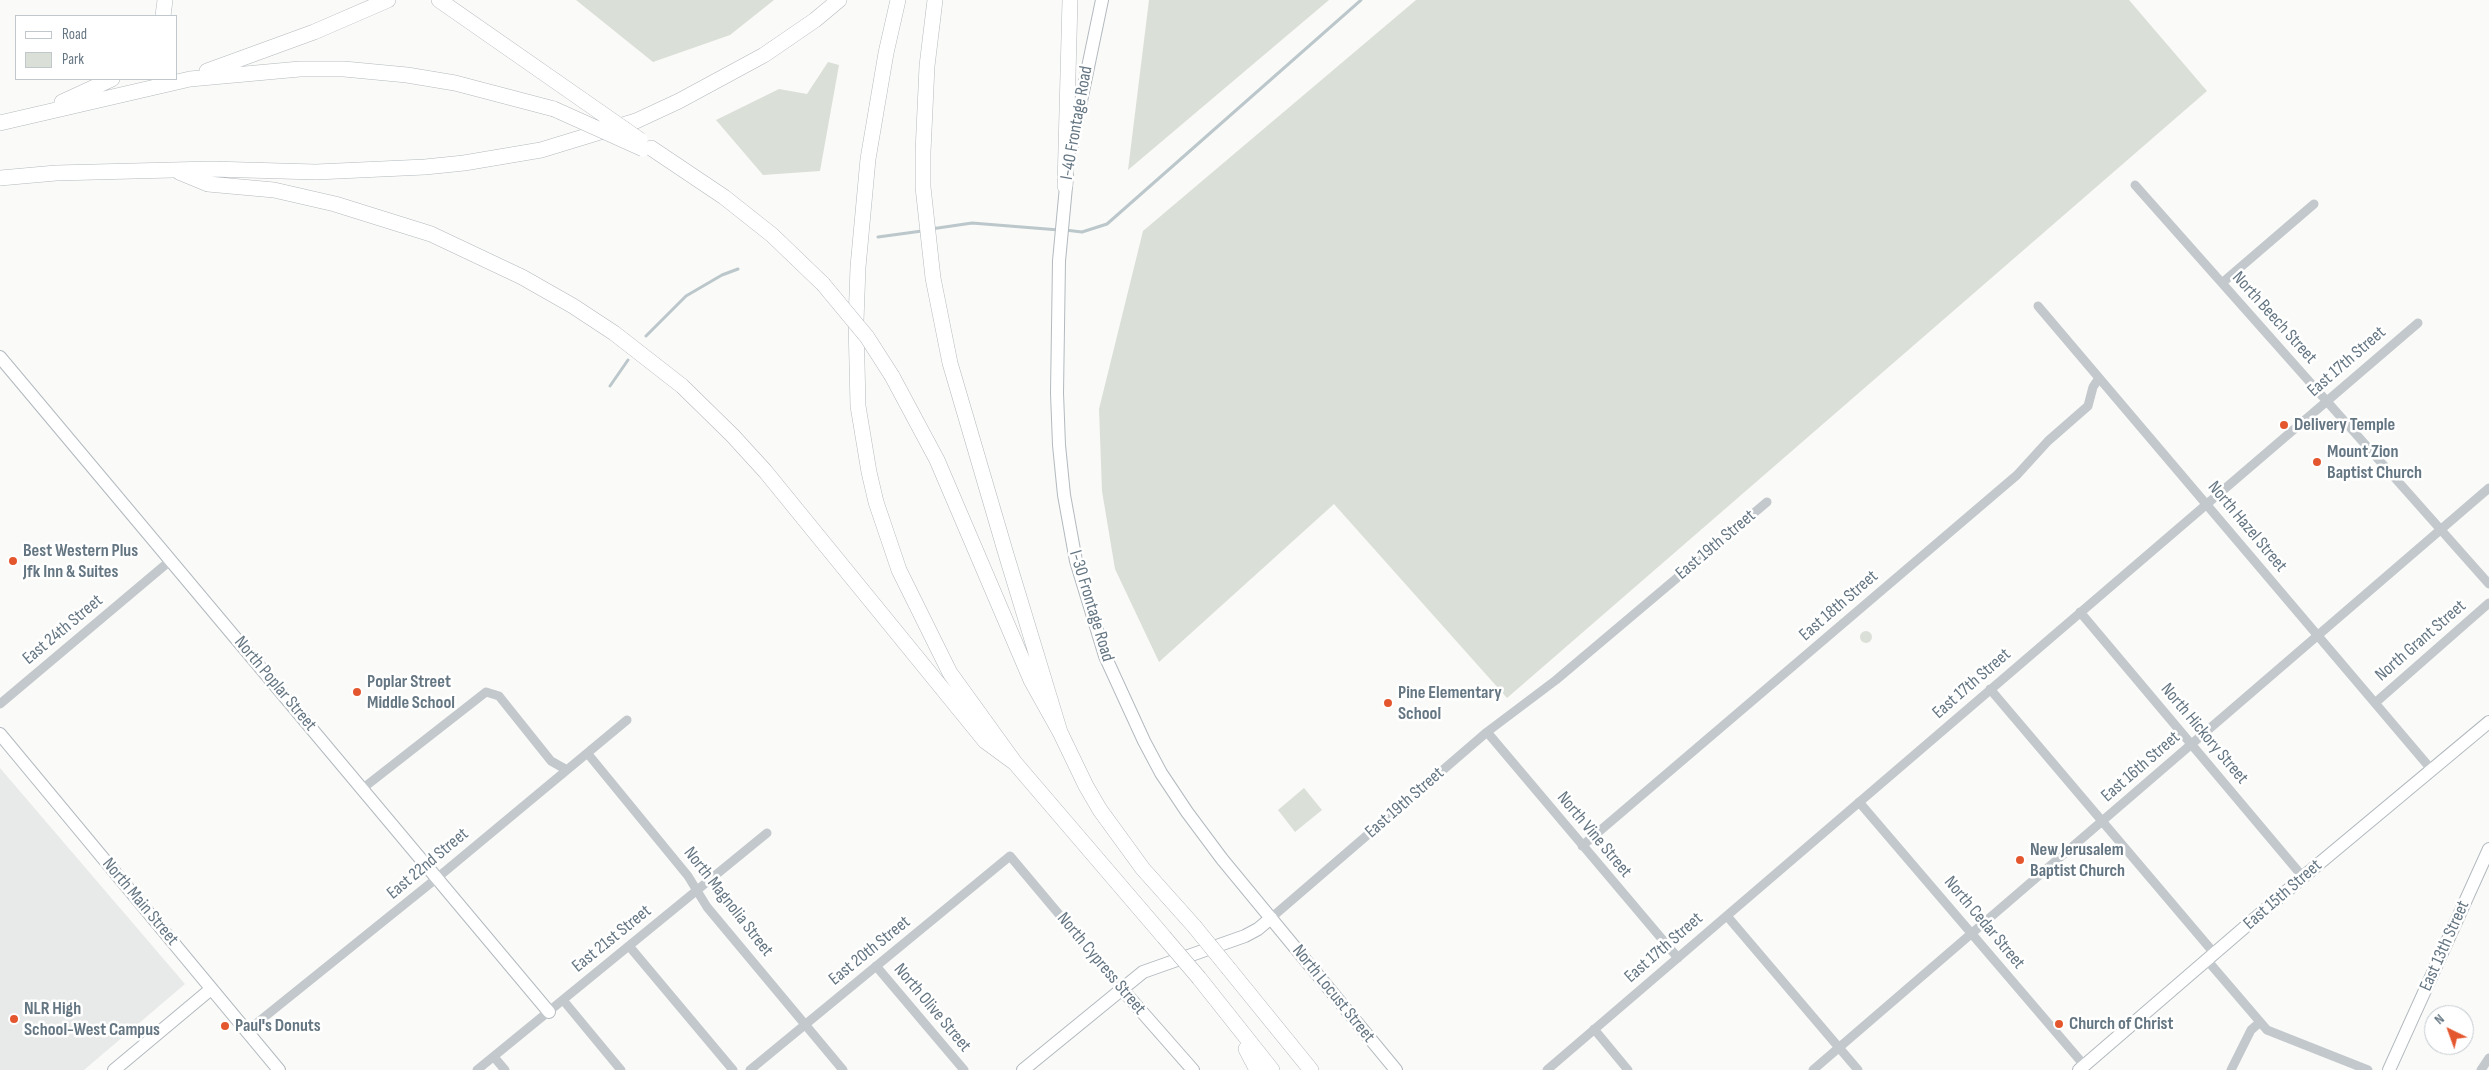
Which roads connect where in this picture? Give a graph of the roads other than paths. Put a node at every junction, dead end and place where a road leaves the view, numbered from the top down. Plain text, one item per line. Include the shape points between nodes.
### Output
1 (165, 0) edge
2 (388, 0) edge
3 (839, 0) edge
4 (935, 0) edge
5 (1070, 0) edge
6 (1102, 0) edge
7 (897, 2) edge
8 (443, 3) edge
9 (163, 15) edge
10 (190, 79) junction
11 (110, 80) edge
12 (27, 116) junction
13 (0, 123) edge
14 (647, 149) junction
15 (179, 172) junction
16 (0, 178) edge
17 (1065, 186) junction
18 (2135, 186) dead end
19 (2314, 204) dead end
20 (1060, 247) joint
21 (2222, 283) junction
22 (2038, 306) dead end
23 (2418, 323) dead end
24 (0, 357) edge
25 (2099, 378) junction
26 (2326, 401) junction
27 (2489, 488) edge
28 (1767, 502) dead end
29 (2206, 504) junction
30 (2440, 530) junction
31 (170, 560) junction
32 (2489, 584) edge
33 (2489, 603) edge
34 (2080, 612) junction
35 (2317, 635) junction
36 (1990, 689) junction
37 (2375, 703) junction
38 (0, 704) edge
39 (627, 720) dead end
40 (2489, 722) edge
41 (1060, 732) junction
42 (1487, 732) junction
43 (0, 734) edge
44 (2192, 745) junction
45 (588, 754) junction
46 (1015, 763) junction
47 (2431, 769) junction
48 (567, 770) junction
49 (362, 789) junction
50 (1860, 802) junction
51 (2103, 822) junction
52 (767, 833) dead end
53 (1582, 846) junction
54 (2489, 850) edge
55 (1010, 856) joint
56 (2303, 876) junction
57 (437, 878) junction
58 (697, 890) junction
59 (1727, 916) junction
60 (1271, 918) junction
61 (1972, 934) junction
62 (629, 946) junction
63 (2210, 957) junction
64 (1678, 958) junction
65 (876, 966) junction
66 (211, 988) junction
67 (1121, 988) junction
68 (563, 1000) junction
69 (549, 1012) junction
70 (1227, 1012) junction
71 (2259, 1024) junction
72 (805, 1025) junction
73 (1594, 1030) junction
74 (247, 1031) junction
75 (1839, 1048) junction
76 (494, 1057) junction
77 (2489, 1058) edge
78 (2081, 1068) edge
79 (114, 1070) edge
80 (279, 1070) edge
81 (477, 1070) edge
82 (505, 1070) edge
83 (621, 1070) edge
84 (734, 1070) edge
85 (750, 1070) edge
86 (843, 1070) edge
87 (964, 1070) edge
88 (1023, 1070) edge
89 (1192, 1070) edge
90 (1258, 1070) edge
91 (1272, 1070) edge
92 (1312, 1070) edge
93 (1396, 1070) edge
94 (1547, 1070) edge
95 (1628, 1070) edge
96 (1814, 1070) edge
97 (1858, 1070) edge
98 (2231, 1070) edge
99 (2368, 1070) edge
100 (2389, 1070) edge
101 (2482, 1070) edge

1 - 9 highway
2 - 10 highway
3 - 15 highway via 764,55 679,101 636,121 541,150 425,167 316,172 210,169
4 - 41 highway via 924,110 923,187 933,278 950,363
5 - 17 highway
6 - 17 main road, I-40 Frontage Road
7 - 46 highway via 878,96 861,219 856,374 862,436 868,472 886,534 916,607 950,673
8 - 14 highway, bridge
10 - 12 highway
10 - 14 highway, bridge via 300,69 376,72 455,82 554,109
11 - 12 highway
12 - 13 highway
14 - 41 highway, bridge via 724,197 765,229 823,284 867,337 937,460 1031,680
15 - 16 highway via 56,173
15 - 46 highway via 208,184 274,190 335,204 431,234 522,277 614,333 682,386 733,436 985,741
17 - 20 main road, I-40 Frontage Road
18 - 21 street, North Beech Street
19 - 21 street
20 - 60 main road, I-30 Frontage Road via 1056,393 1059,445 1068,519 1091,615 1124,702 1162,773 1222,859
21 - 26 street, North Beech Street
22 - 25 street, North Hazel Street
23 - 26 street, East 17th Street
24 - 31 main road, North Poplar Street
25 - 29 street, North Hazel Street
25 - 53 street, East 18th Street via 2088,406 2048,441 2018,475
26 - 29 street, East 17th Street
26 - 30 street, North Beech Street
27 - 30 street, East 16th Street
28 - 42 street, East 19th Street via 1556,680
29 - 34 street, East 17th Street
29 - 35 street, North Hazel Street
30 - 32 street, North Beech Street
30 - 35 street, East 16th Street
31 - 38 street, East 24th Street
31 - 49 main road, North Poplar Street
33 - 37 street, North Grant Street
34 - 36 street, East 17th Street
34 - 44 street, North Hickory Street
35 - 37 street, North Hazel Street
35 - 44 street, East 16th Street
36 - 50 street, East 17th Street
36 - 51 street
37 - 47 street, North Hazel Street
39 - 45 street, East 22nd Street
40 - 47 main road, East 15th Street
41 - 92 highway, bridge via 1100,810 1143,869
42 - 53 street, North Vine Street
42 - 60 street, East 19th Street
43 - 66 main road, North Main Street
44 - 51 street, East 16th Street
44 - 56 street, North Hickory Street
45 - 48 street, East 22nd Street
45 - 58 street, North Magnolia Street
46 - 70 highway, bridge
47 - 56 main road, East 15th Street
48 - 49 street via 550,761 499,696 486,692
48 - 57 street, East 22nd Street
49 - 57 main road, North Poplar Street
50 - 59 street, East 17th Street
50 - 61 street, North Cedar Street
51 - 61 street, East 16th Street
51 - 63 street
52 - 58 street, East 21st Street
53 - 64 street, North Vine Street
54 - 100 main road, East 13th Street
55 - 65 street, East 20th Street
55 - 67 street, North Cypress Street
56 - 63 main road, East 15th Street
57 - 69 main road, North Poplar Street
57 - 74 street, East 22nd Street
58 - 62 street, East 21st Street
58 - 72 street, North Magnolia Street
59 - 64 street, East 17th Street
59 - 75 street
60 - 67 main road, East 19th Street via 1245,936 1156,966
60 - 93 main road, North Locust Street
61 - 75 street, East 16th Street
61 - 78 street, North Cedar Street
62 - 68 street, East 21st Street
62 - 84 street
63 - 71 street
63 - 78 main road, East 15th Street
64 - 73 street, East 17th Street
65 - 72 street, East 20th Street
65 - 87 street, North Olive Street
66 - 74 main road, North Main Street
66 - 79 main road
67 - 88 main road, East 19th Street
67 - 89 main road, North Cypress Street
68 - 69 street, East 21st Street
68 - 83 street
69 - 76 street, East 21st Street
70 - 90 highway
70 - 91 highway
71 - 98 street via 2251,1030
71 - 99 street
72 - 85 street, East 20th Street
72 - 86 street, North Magnolia Street
73 - 94 street, East 17th Street
73 - 95 street
74 - 80 main road, North Main Street
75 - 96 street, East 16th Street
75 - 97 street
76 - 81 street, East 21st Street
76 - 82 street
77 - 101 street

